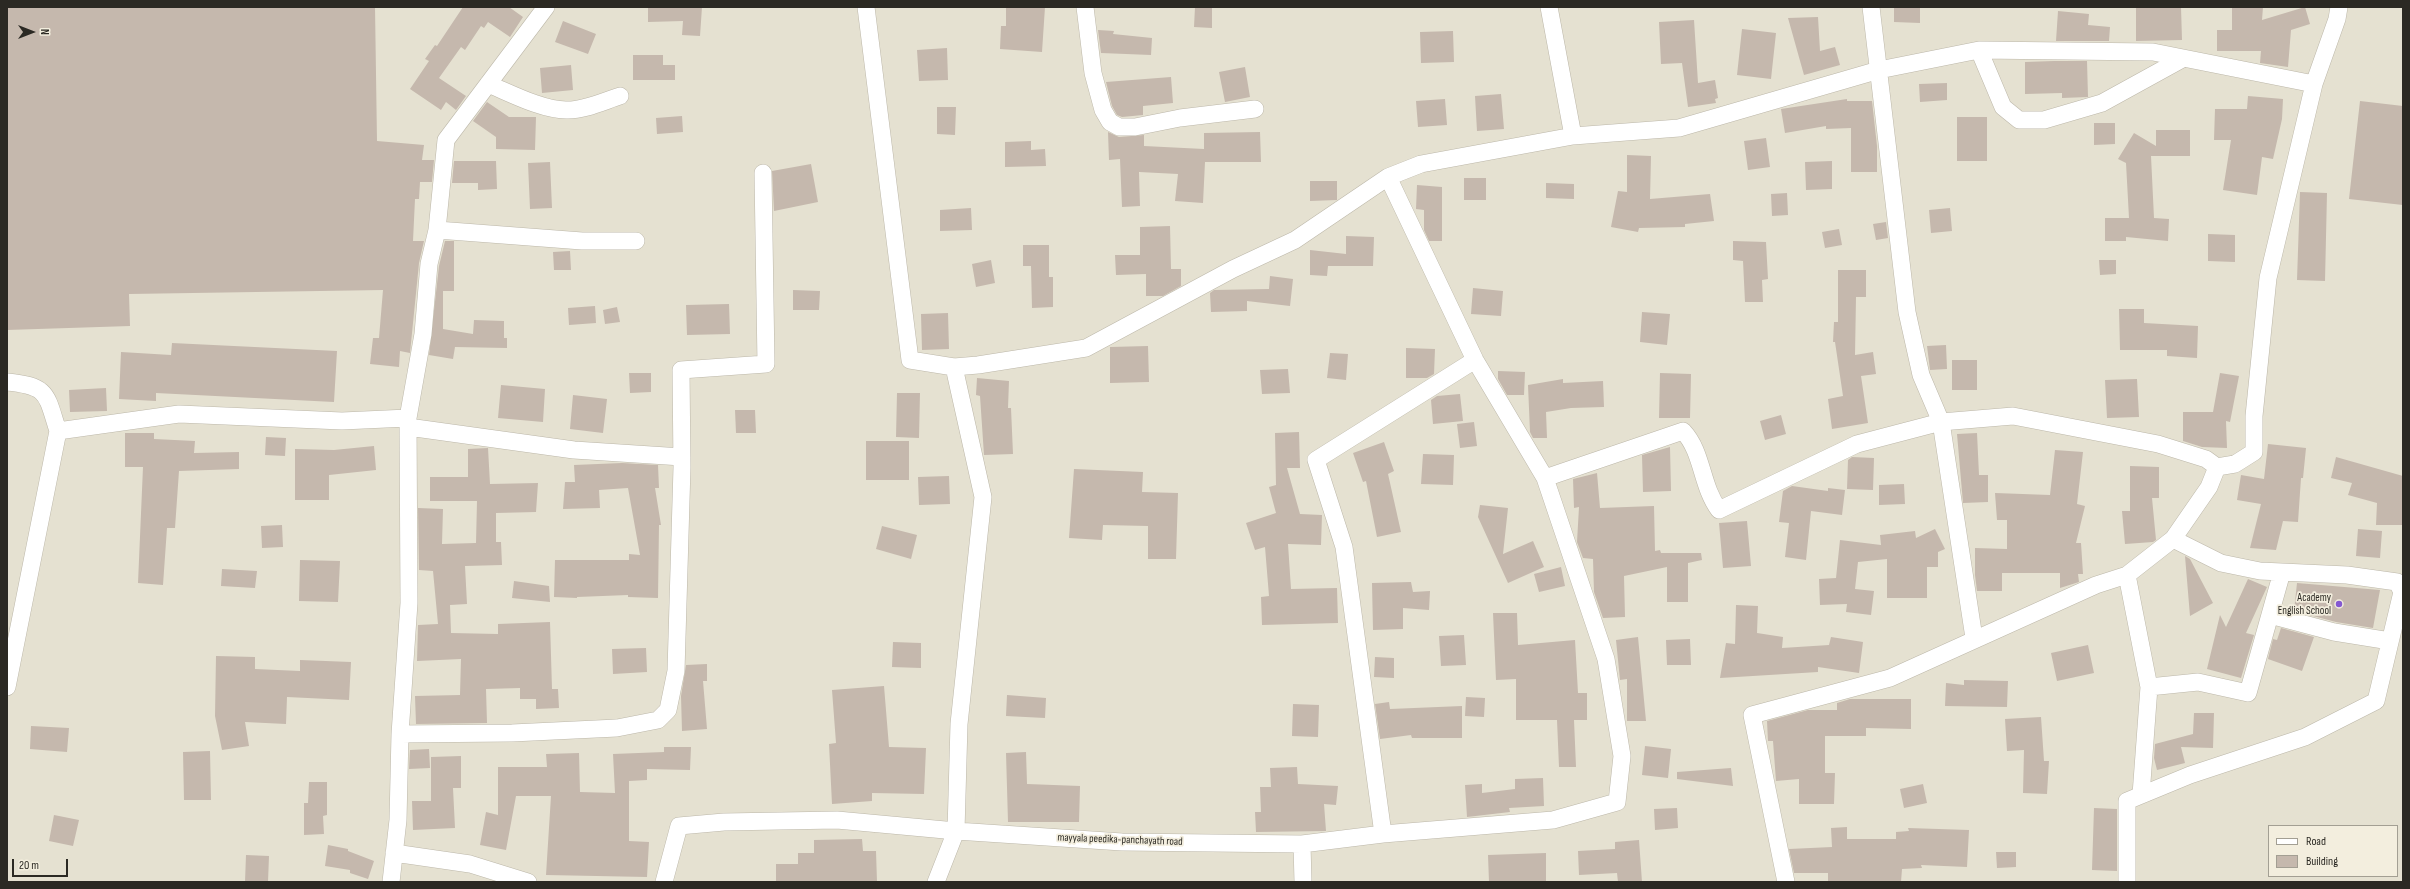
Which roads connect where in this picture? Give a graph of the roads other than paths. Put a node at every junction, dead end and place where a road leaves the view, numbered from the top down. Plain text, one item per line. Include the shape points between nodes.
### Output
1 (546, 7) edge
2 (866, 7) edge
3 (1085, 7) edge
4 (1549, 7) edge
5 (1871, 7) edge
6 (2339, 7) edge
7 (1979, 50) junction
8 (2182, 59) junction
9 (1879, 70) junction
10 (488, 84) junction
11 (2314, 84) junction
12 (620, 96) dead end
13 (1256, 109) dead end
14 (1573, 136) junction
15 (763, 173) dead end
16 (1388, 177) junction
17 (437, 230) junction
18 (636, 242) dead end
19 (1475, 360) junction
20 (954, 367) junction
21 (7, 382) edge
22 (1941, 422) junction
23 (408, 423) junction
24 (58, 431) junction
25 (682, 457) junction
26 (2217, 467) junction
27 (1545, 478) junction
28 (2172, 539) junction
29 (2282, 572) junction
30 (2127, 574) junction
31 (2270, 615) junction
32 (1974, 638) junction
33 (2390, 641) junction
34 (7, 687) edge
35 (2149, 687) junction
36 (400, 734) junction
37 (2141, 795) junction
38 (956, 831) junction
39 (1384, 834) junction
40 (1302, 844) junction
41 (394, 853) junction
42 (391, 882) edge
43 (528, 882) edge
44 (664, 882) edge
45 (673, 882) edge
46 (676, 882) edge
47 (936, 882) edge
48 (1303, 882) edge
49 (1786, 882) edge
50 (2127, 882) edge

1 - 10 street
2 - 20 street via 910,360
3 - 13 street via 1093,73 1103,110 1110,122 1119,127 1135,127 1180,118
4 - 14 street
5 - 9 street
6 - 11 street
7 - 8 street via 2153,52
7 - 8 street via 2003,108 2019,120 2044,120 2102,103
7 - 9 street
8 - 11 street
9 - 14 street via 1679,128
9 - 22 street via 1907,312 1921,375
10 - 12 street via 530,101 568,110
10 - 17 street via 446,140
11 - 26 street via 2268,278 2254,416 2254,452 2235,464
14 - 16 street via 1421,164
15 - 25 street via 766,364 681,370
16 - 19 street
16 - 20 street via 1295,240 1233,269 1086,348
17 - 18 street via 582,242
17 - 23 street via 429,264 422,334
19 - 27 street
19 - 39 street via 1316,460 1344,547
20 - 38 street via 983,497 959,724
21 - 24 street via 32,385 46,396
22 - 26 street via 2013,416 2158,444 2206,459
22 - 27 street via 1857,444 1718,510 1710,498 1692,440 1683,431
22 - 32 street
23 - 24 street via 179,414
23 - 25 street via 574,450
23 - 36 street via 409,603
24 - 34 street
25 - 36 street via 676,671 668,710 658,720 617,728 512,733
26 - 28 street via 2209,487
27 - 39 street, mayyala peedika-panchayath road via 1606,659 1622,756 1617,802 1554,820
28 - 29 street via 2221,564 2260,572
28 - 30 street
29 - 31 street
29 - 33 street via 2347,575 2397,582 2402,592
30 - 32 street
30 - 35 street
31 - 33 street via 2334,632
31 - 35 street via 2248,693 2198,682
32 - 49 street via 1890,678 1752,715
33 - 37 street via 2376,701 2305,737 2190,775
35 - 37 street
36 - 41 street via 398,820
37 - 50 street via 2127,801
38 - 40 street, mayyala peedika-panchayath road via 1122,842
38 - 44 street, mayyala peedika-panchayath road via 837,820 724,822 679,826
38 - 47 street
39 - 40 street, mayyala peedika-panchayath road
40 - 48 street
41 - 42 street
41 - 43 street via 470,864
45 - 46 street via 677,879

